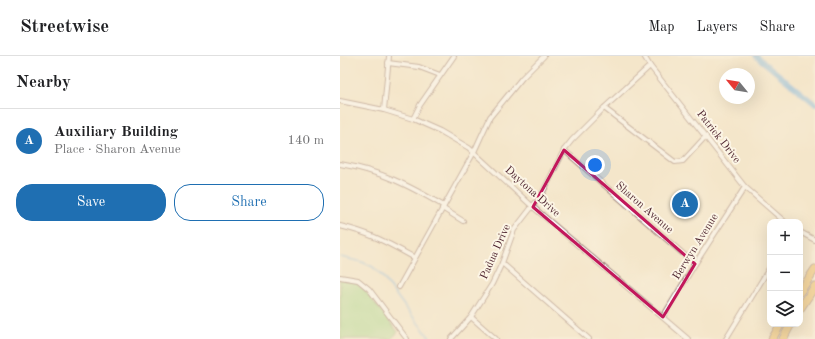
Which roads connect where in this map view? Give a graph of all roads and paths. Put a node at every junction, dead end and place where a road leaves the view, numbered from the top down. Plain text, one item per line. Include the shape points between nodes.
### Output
1 (389, 56) edge
2 (454, 56) edge
3 (544, 56) edge
4 (644, 56) edge
5 (388, 64) junction
6 (650, 66) junction
7 (440, 75) junction
8 (340, 101) edge
9 (604, 108) junction
10 (384, 110) junction
11 (413, 119) junction
12 (706, 136) junction
13 (564, 150) junction
14 (474, 152) junction
15 (340, 164) edge
16 (745, 187) junction
17 (443, 207) junction
18 (533, 207) junction
19 (782, 219) edge
20 (463, 221) dead end
21 (340, 226) edge
22 (803, 234) edge
23 (815, 240) edge
24 (415, 258) junction
25 (502, 263) junction
26 (694, 264) junction
27 (815, 269) edge
28 (767, 272) edge
29 (340, 277) edge
30 (815, 286) edge
31 (399, 287) dead end
32 (801, 291) edge
33 (803, 304) edge
34 (471, 317) junction
35 (663, 317) junction
36 (779, 327) edge
37 (789, 327) edge
38 (586, 338) edge
39 (407, 339) edge
40 (451, 339) edge
41 (496, 339) edge
42 (688, 339) edge
43 (726, 339) edge
44 (772, 339) edge
45 (783, 339) edge

1 - 5 street
2 - 7 street
3 - 14 street via 490,117
4 - 6 street, Patrick Drive
5 - 7 street via 419,67
5 - 10 street
6 - 9 street, Padua Drive
6 - 12 street, Patrick Drive
7 - 11 street
8 - 10 street, Daytona Drive
9 - 12 street via 676,162 682,160
9 - 13 street, Padua Drive
10 - 11 street, Daytona Drive
11 - 14 street, Daytona Drive via 440,131
12 - 16 street, Patrick Drive
13 - 18 street, Padua Drive via 549,182
13 - 26 street, Sharon Avenue
14 - 17 street
14 - 18 street, Daytona Drive
15 - 17 street via 385,175 411,187
16 - 19 street, Patrick Drive
16 - 26 street, Berwyn Avenue
17 - 20 street
17 - 24 street
18 - 25 street, Padua Drive via 514,230
18 - 35 street, Daytona Drive
21 - 24 street via 380,238
22 - 23 street
24 - 31 street
25 - 34 street, Padua Drive
25 - 38 street
26 - 35 street, Berwyn Avenue
27 - 32 highway
28 - 43 street
29 - 39 street via 358,280 369,289
30 - 33 highway
34 - 40 street, Padua Drive
34 - 41 street
35 - 42 street, Daytona Drive
36 - 44 highway
37 - 45 highway

